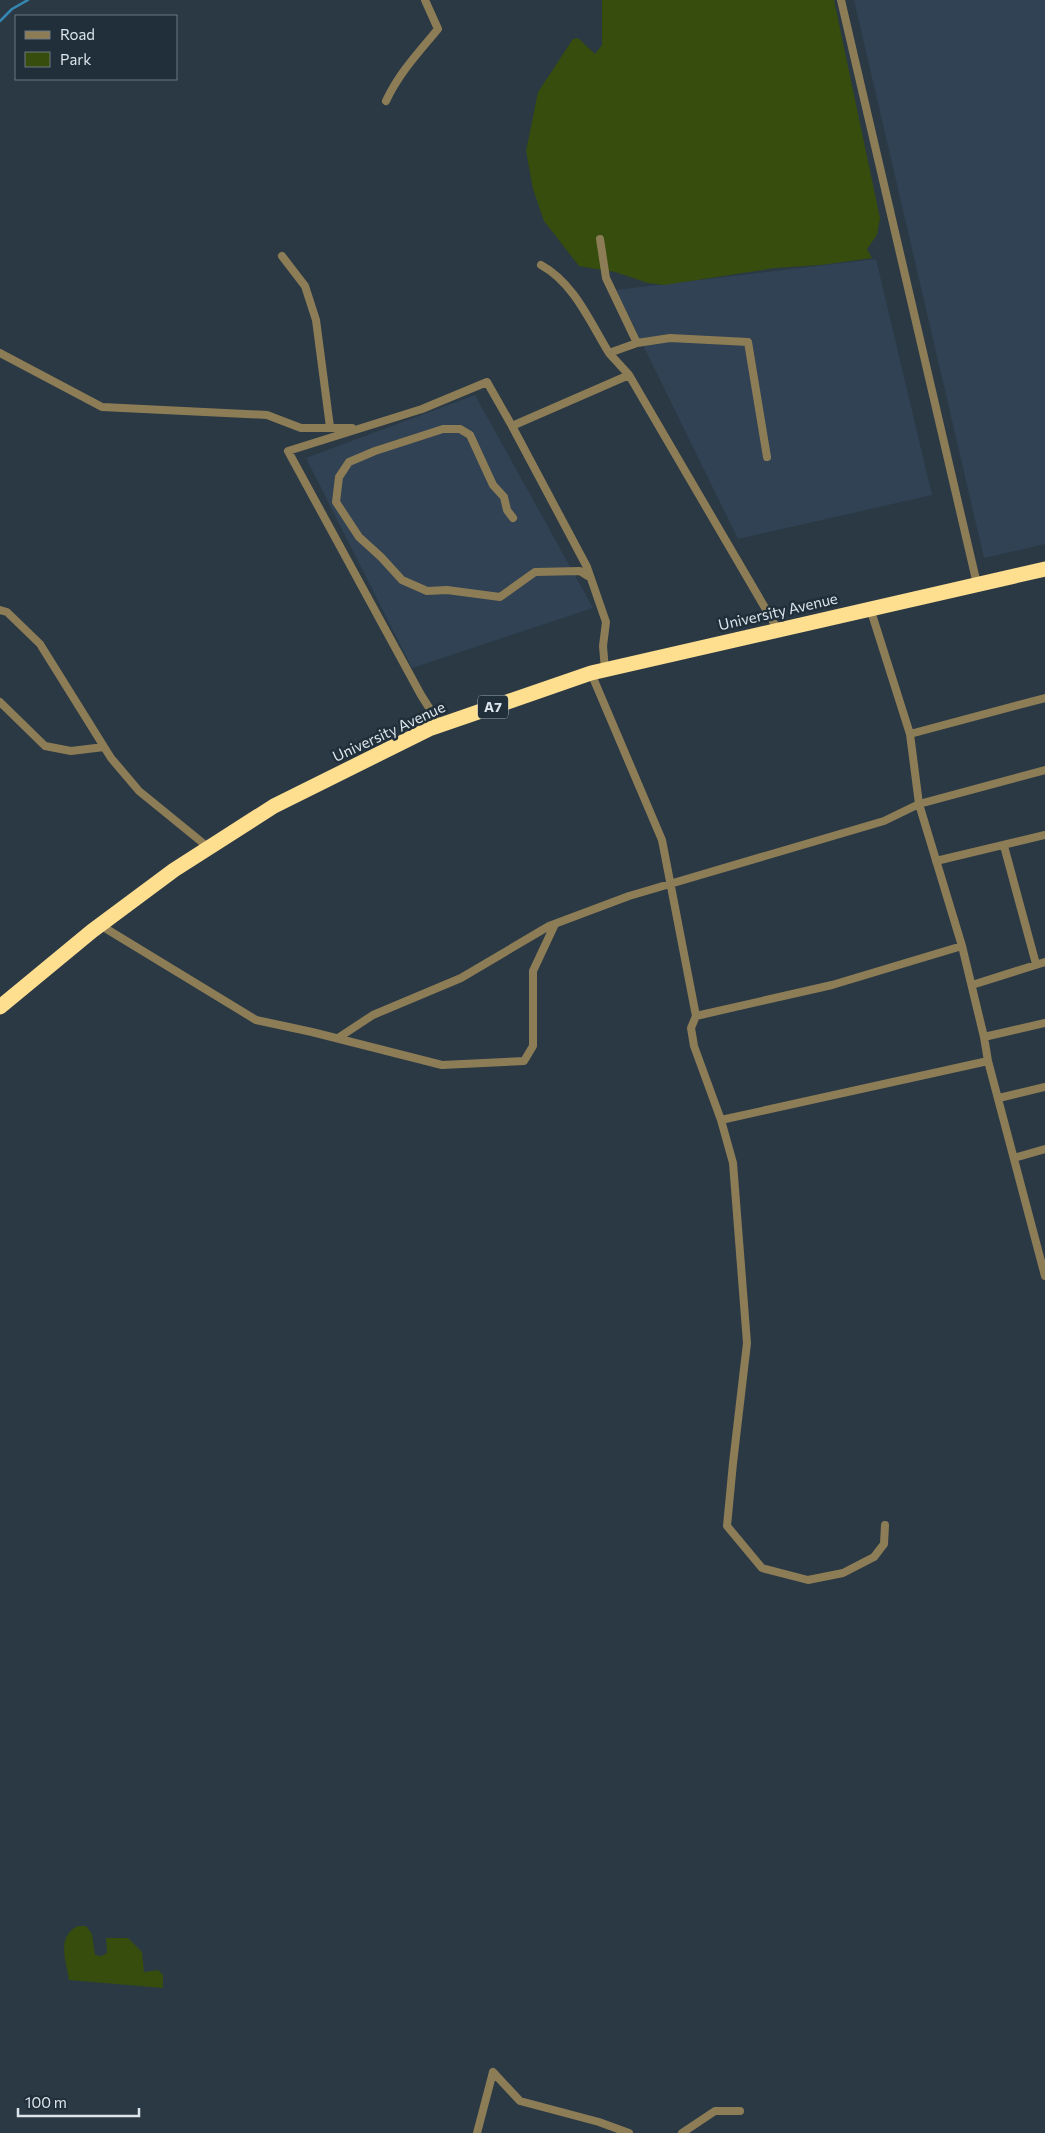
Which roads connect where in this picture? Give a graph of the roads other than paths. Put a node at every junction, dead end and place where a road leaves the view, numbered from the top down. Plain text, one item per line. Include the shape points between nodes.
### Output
1 (425, 0) edge
2 (841, 0) edge
3 (386, 101) dead end
4 (600, 239) dead end
5 (282, 256) dead end
6 (541, 266) dead end
7 (636, 343) junction
8 (0, 353) edge
9 (609, 353) junction
10 (628, 375) junction
11 (512, 426) junction
12 (330, 427) junction
13 (359, 428) junction
14 (767, 457) dead end
15 (513, 518) dead end
16 (1045, 569) edge
17 (588, 576) junction
18 (977, 584) junction
19 (870, 608) junction
20 (0, 610) edge
21 (778, 630) junction
22 (598, 671) junction
23 (1045, 698) edge
24 (0, 702) edge
25 (440, 725) junction
26 (910, 734) junction
27 (104, 747) junction
28 (1045, 770) edge
29 (919, 804) junction
30 (1045, 835) edge
31 (1004, 846) junction
32 (209, 848) junction
33 (936, 861) junction
34 (670, 884) junction
35 (555, 924) junction
36 (100, 925) junction
37 (962, 946) junction
38 (1045, 962) edge
39 (1036, 964) junction
40 (972, 985) junction
41 (4, 1003) edge
42 (696, 1016) junction
43 (1045, 1023) edge
44 (984, 1037) junction
45 (338, 1038) junction
46 (988, 1061) junction
47 (1045, 1087) edge
48 (999, 1098) junction
49 (721, 1120) junction
50 (1045, 1149) edge
51 (1014, 1158) junction
52 (1045, 1276) edge
53 (885, 1525) dead end
54 (740, 2111) dead end
55 (477, 2133) edge
56 (629, 2133) edge
57 (682, 2133) edge

1 - 3 street via 438,29 405,69
2 - 18 street
4 - 7 street via 606,278
5 - 12 street via 305,286 316,320
6 - 9 street via 568,286
7 - 9 street
7 - 14 street via 670,338 748,342
8 - 12 street via 102,407 267,415 301,428
9 - 10 street
10 - 11 street
10 - 21 street
11 - 13 street via 487,382 422,409
11 - 17 street
12 - 13 street
13 - 25 street via 288,451
15 - 17 street via 504,497 493,485 470,435 460,429 426,433 375,451 349,462 339,477 336,502 359,537 402,580 427,591 461,591 500,598 535,572 580,571
16 - 18 highway, University Avenue / A7
17 - 22 street via 606,622
18 - 19 highway, University Avenue / A7
19 - 21 highway, University Avenue / A7
19 - 26 street
20 - 27 street via 7,612 40,644
21 - 22 highway, University Avenue / A7
22 - 25 highway, University Avenue / A7
22 - 34 street via 662,840
23 - 26 street
24 - 27 street via 45,746 71,751
25 - 32 highway, University Avenue / A7 via 274,806
26 - 29 street
27 - 32 street via 139,791
28 - 29 street
29 - 33 street
29 - 34 street via 884,821
30 - 31 street
31 - 33 street
31 - 39 street
32 - 36 highway, University Avenue / A7
33 - 37 street
34 - 35 street
34 - 42 street
35 - 45 street via 462,978 373,1015
35 - 45 street via 533,971 533,1046 524,1061 442,1065
36 - 41 highway, University Avenue / A7
36 - 45 street via 256,1020
37 - 40 street
37 - 42 street via 832,986
38 - 39 street
39 - 40 street
40 - 44 street
42 - 49 street via 691,1028 694,1046
43 - 44 street
44 - 46 street
46 - 48 street
46 - 49 street
47 - 48 street
48 - 51 street
49 - 53 street via 733,1163 747,1343 727,1526 762,1568 808,1580 843,1573 874,1557 884,1544
50 - 51 street
51 - 52 street
54 - 57 street via 715,2111
55 - 56 street via 493,2072 520,2101

